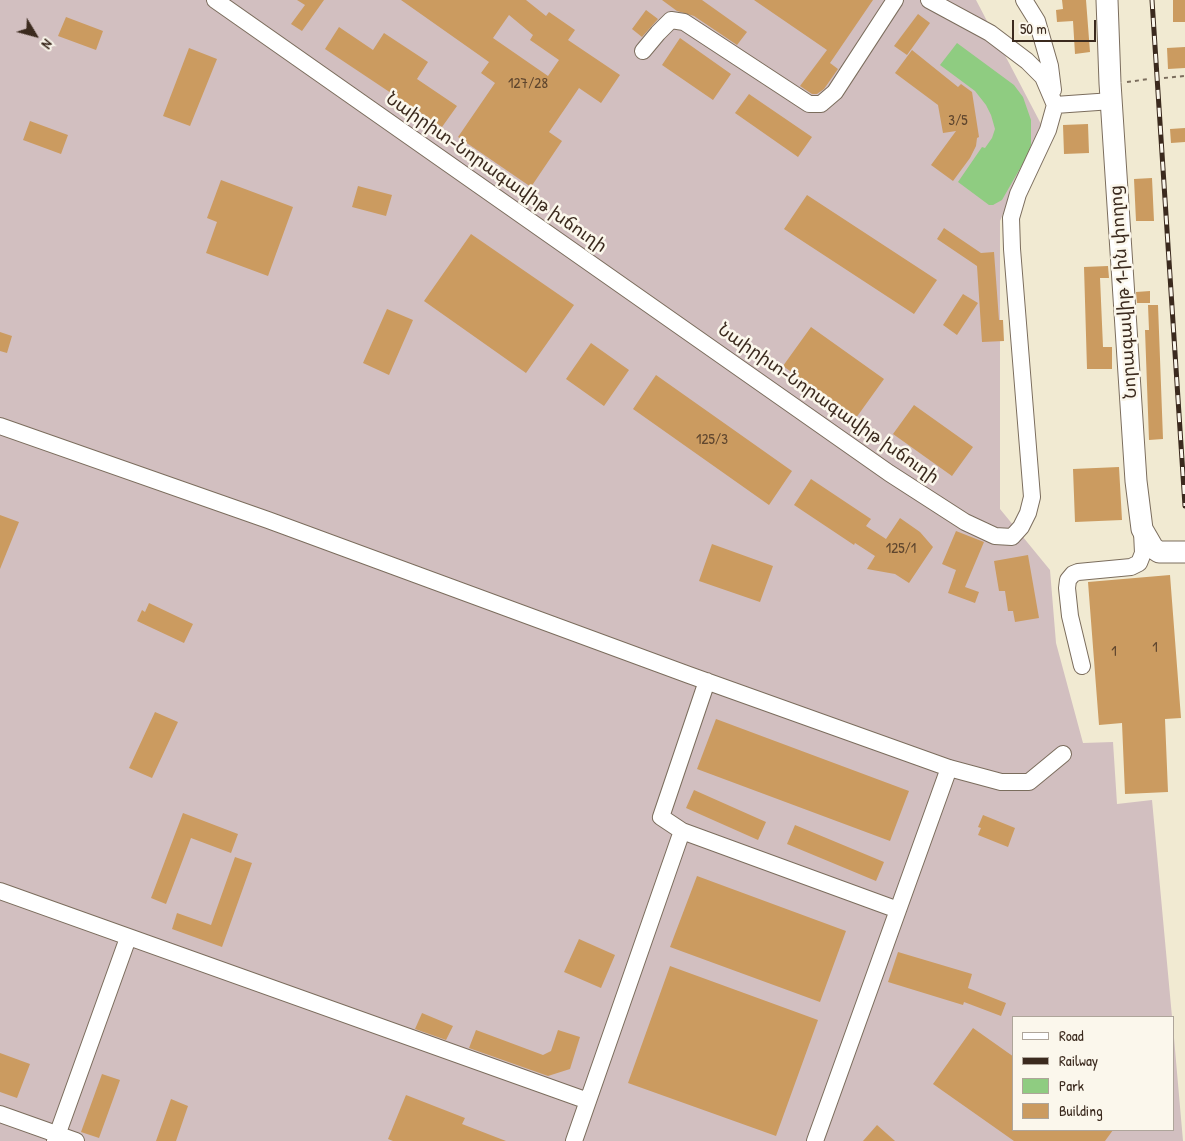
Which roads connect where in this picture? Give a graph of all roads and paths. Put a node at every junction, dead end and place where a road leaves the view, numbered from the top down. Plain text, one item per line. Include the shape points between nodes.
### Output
1 (215, 0) edge
2 (895, 0) edge
3 (930, 0) edge
4 (1106, 0) edge
5 (1027, 2) edge
6 (955, 6) edge
7 (643, 51) dead end
8 (1185, 76) edge
9 (1164, 78) dead end
10 (1149, 79) dead end
11 (1117, 92) junction
12 (1055, 105) junction
13 (0, 426) edge
14 (1142, 529) junction
15 (1185, 552) edge
16 (1082, 666) dead end
17 (707, 681) junction
18 (1063, 754) dead end
19 (949, 768) junction
20 (682, 831) junction
21 (0, 891) edge
22 (898, 910) junction
23 (128, 938) junction
24 (588, 1101) junction
25 (0, 1114) edge
26 (56, 1138) edge
27 (76, 1141) edge
28 (574, 1141) edge
29 (815, 1141) edge

1 - 12 street, Նաիրիտ-Նորագավիթ խճուղի via 890,472 966,522 996,536 1012,537 1021,528 1032,497 1011,218 1018,194 1048,130
2 - 7 street via 835,92 821,104 809,104 684,22 671,20
3 - 6 street
4 - 11 main road, Նորագավիթ 1-ին փողոց
5 - 12 street via 1037,21 1050,66
6 - 12 street via 1027,61 1043,77
8 - 9 path
10 - 11 path
11 - 12 street
11 - 14 main road, Նորագավիթ 1-ին փողոց via 1136,482
13 - 17 street via 268,520
14 - 15 main road, Նորագավիթ 1-ին փողոց via 1159,552
14 - 16 street via 1143,553 1139,563 1131,567 1078,572 1068,580 1070,616
17 - 19 street
17 - 20 street via 661,817
18 - 19 street via 1029,782 1001,782
19 - 22 street
20 - 22 street
20 - 24 street
21 - 23 street
22 - 29 street
23 - 24 street
23 - 26 street
24 - 28 street
25 - 26 street
26 - 27 street

